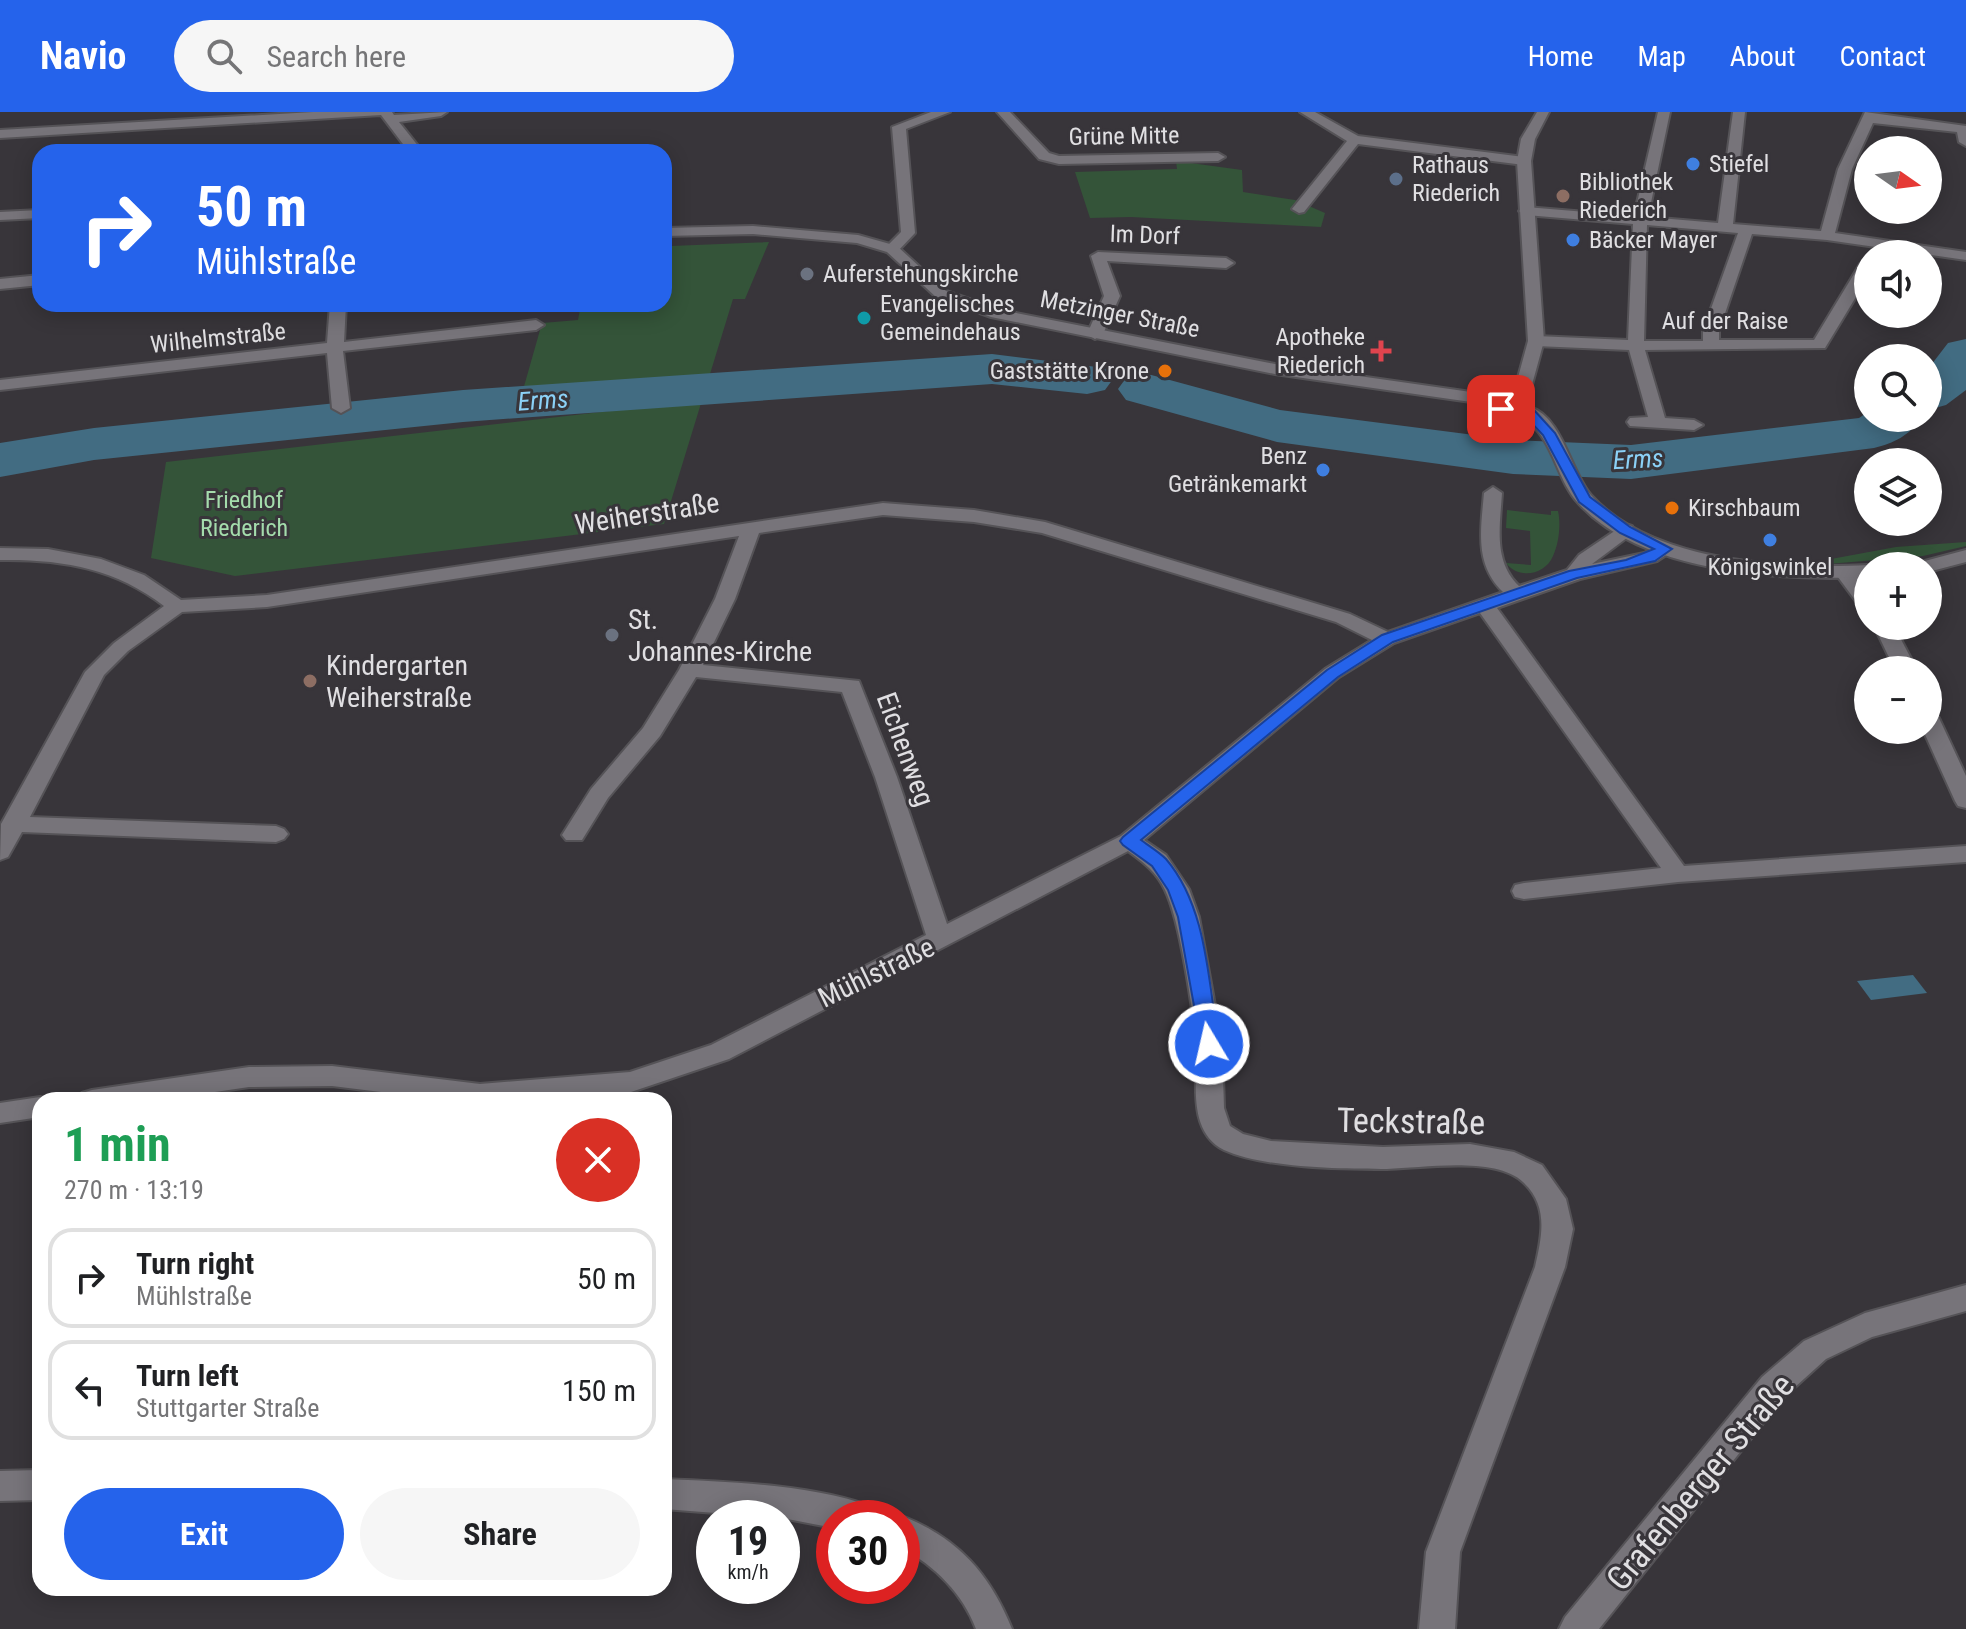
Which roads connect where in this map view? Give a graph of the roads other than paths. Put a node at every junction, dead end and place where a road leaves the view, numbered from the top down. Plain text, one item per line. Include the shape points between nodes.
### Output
1 (441, 112) edge
2 (944, 112) edge
3 (1003, 112) edge
4 (1306, 112) edge
5 (1543, 112) edge
6 (1664, 112) edge
7 (1739, 112) edge
8 (385, 114) edge
9 (1868, 115) edge
10 (0, 134) edge
11 (1355, 140) junction
12 (1966, 142) edge
13 (409, 144) edge
14 (1218, 157) dead end
15 (1524, 161) junction
16 (1299, 209) dead end
17 (1526, 211) junction
18 (32, 214) edge
19 (0, 216) edge
20 (1640, 219) junction
21 (1725, 227) junction
22 (1746, 230) junction
23 (672, 232) edge
24 (1827, 236) junction
25 (1854, 243) edge
26 (892, 249) junction
27 (1942, 254) edge
28 (1966, 256) edge
29 (1226, 263) dead end
30 (32, 281) edge
31 (0, 284) edge
32 (1854, 287) edge
33 (337, 312) edge
34 (536, 325) dead end
35 (1095, 334) junction
36 (1536, 341) junction
37 (1711, 343) junction
38 (1636, 346) junction
39 (335, 349) junction
40 (0, 385) edge
41 (1522, 392) junction
42 (1492, 400) junction
43 (341, 408) dead end
44 (1529, 412) junction
45 (1636, 422) dead end
46 (1658, 423) junction
47 (1694, 425) dead end
48 (1493, 493) dead end
49 (752, 527) junction
50 (1625, 530) junction
51 (1665, 549) junction
52 (0, 554) edge
53 (1966, 556) edge
54 (1942, 562) edge
55 (1854, 572) edge
56 (1845, 573) junction
57 (1574, 574) junction
58 (1854, 585) edge
59 (1517, 595) junction
60 (177, 606) junction
61 (1486, 607) junction
62 (1387, 639) junction
63 (690, 670) junction
64 (1940, 744) edge
65 (1966, 801) edge
66 (13, 824) junction
67 (276, 834) dead end
68 (574, 835) dead end
69 (1129, 841) junction
70 (0, 852) edge
71 (1966, 854) edge
72 (1678, 874) junction
73 (1524, 891) dead end
74 (940, 940) junction
75 (147, 1092) edge
76 (464, 1092) edge
77 (505, 1092) edge
78 (32, 1108) edge
79 (0, 1113) edge
80 (1966, 1298) edge
81 (32, 1485) edge
82 (0, 1486) edge
83 (672, 1495) edge
84 (816, 1508) edge
85 (920, 1539) edge
86 (994, 1629) edge
87 (1437, 1629) edge
88 (1577, 1629) edge

1 - 8 street
2 - 26 street via 899,127 908,233
3 - 14 street, Grüne Mitte via 1044,156 1059,160
4 - 11 street
5 - 15 street via 1528,139
6 - 20 street
7 - 21 street
8 - 10 street
8 - 13 street
9 - 12 street via 1963,129
9 - 24 street via 1845,169
11 - 15 street
11 - 16 street
15 - 17 street
17 - 20 street
17 - 36 street
18 - 19 street
20 - 21 street
20 - 38 street
21 - 22 street
22 - 24 street
22 - 37 street
23 - 26 street, Metzinger Straße via 812,233
24 - 25 street
26 - 35 street, Metzinger Straße via 953,301
27 - 28 street
29 - 35 street, Im Dorf via 1098,256 1112,296
30 - 31 street
32 - 37 street, Auf der Raise via 1819,345
33 - 39 street
34 - 39 street, Wilhelmstraße
35 - 42 street, Metzinger Straße via 1338,379
36 - 38 street, Auf der Raise
36 - 41 street
37 - 38 street, Auf der Raise
38 - 46 street
39 - 40 street, Wilhelmstraße
39 - 43 street
41 - 42 street via 1498,392
41 - 44 street via 1540,400 1538,409
42 - 44 street via 1501,409
44 - 50 street via 1548,433 1584,499
45 - 46 street
46 - 47 street
48 - 59 street via 1491,563 1499,580
49 - 60 street, Weiherstraße via 267,601
49 - 62 street, Weiherstraße via 883,509 1018,522 1343,618
49 - 63 street
50 - 51 street
50 - 57 street, Mühlstraße
51 - 56 street via 1797,573
51 - 57 street, Mühlstraße via 1628,564
52 - 60 street via 71,558 125,571
53 - 54 street
55 - 56 street
56 - 58 street
57 - 59 street, Mühlstraße
59 - 61 street, Mühlstraße
60 - 66 street via 96,672
61 - 62 street, Mühlstraße
61 - 72 street
62 - 69 street, Mühlstraße via 1332,673
63 - 68 street
63 - 74 street, Eichenweg via 851,686
64 - 65 street
66 - 67 street
66 - 70 street
69 - 74 street, Mühlstraße
69 - 87 street, Teckstraße via 1158,861 1187,917 1209,1044 1210,1108 1219,1132 1271,1152 1504,1160 1532,1173 1552,1199 1558,1229 1550,1267 1443,1552
71 - 72 street
72 - 73 street
74 - 77 street, Mühlstraße via 720,1052 631,1082
75 - 76 street, Mühlstraße via 249,1077 332,1076
78 - 79 street
80 - 88 street, Grafenberger Straße via 1865,1326 1815,1350 1773,1387
81 - 82 street
83 - 84 street
85 - 86 street via 962,1574 988,1610

